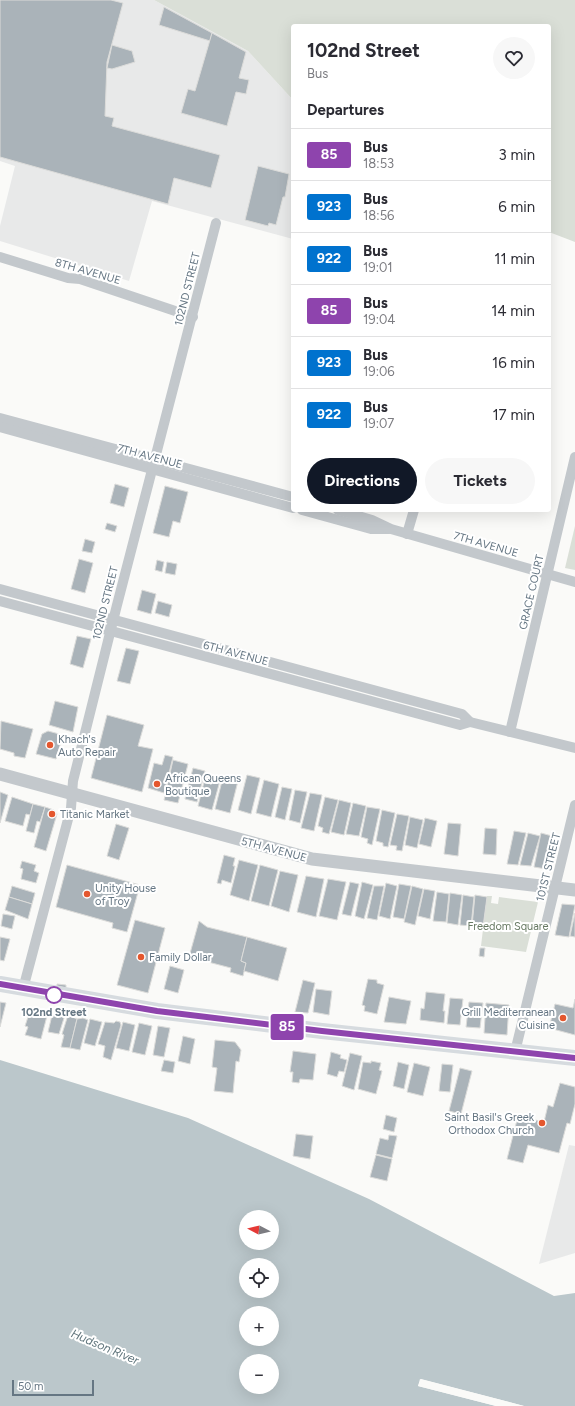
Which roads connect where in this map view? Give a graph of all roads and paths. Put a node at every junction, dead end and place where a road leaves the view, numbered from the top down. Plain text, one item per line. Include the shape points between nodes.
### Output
1 (216, 223) dead end
2 (0, 257) edge
3 (193, 317) junction
4 (0, 418) edge
5 (0, 427) edge
6 (575, 458) edge
7 (155, 459) junction
8 (152, 469) junction
9 (291, 496) edge
10 (291, 507) edge
11 (309, 512) edge
12 (345, 512) edge
13 (413, 512) edge
14 (391, 529) junction
15 (407, 534) junction
16 (547, 575) junction
17 (575, 582) edge
18 (0, 589) edge
19 (0, 601) edge
20 (112, 625) junction
21 (510, 732) junction
22 (575, 748) edge
23 (0, 774) edge
24 (72, 795) junction
25 (575, 805) edge
26 (555, 888) junction
27 (575, 890) edge
28 (0, 984) edge
29 (23, 989) junction
30 (515, 1052) junction
31 (575, 1058) edge

1 - 3 street, 102ND STREET
2 - 3 street, 8TH AVENUE via 68,278 80,279
3 - 7 street, 102ND STREET
4 - 7 street, 7TH AVENUE
5 - 8 street, 7TH AVENUE
6 - 16 street, GRACE COURT
7 - 8 street, 102ND STREET
7 - 9 street, 7TH AVENUE
8 - 10 street, 7TH AVENUE
8 - 20 street, 102ND STREET
11 - 14 street, 7TH AVENUE via 371,529
12 - 14 street, 7TH AVENUE
13 - 15 street
14 - 15 street, 7TH AVENUE
15 - 16 street, 7TH AVENUE
16 - 17 street, 7TH AVENUE
16 - 21 street, GRACE COURT
18 - 20 street, 6TH AVENUE
19 - 20 street, 6TH AVENUE
20 - 21 street, 6TH AVENUE via 462,714 470,722
20 - 24 street, 102ND STREET
21 - 22 street, 6TH AVENUE
23 - 24 street, 5TH AVENUE
24 - 26 street, 5TH AVENUE via 312,859
24 - 29 street, 102ND STREET via 71,808
25 - 26 street, 101ST STREET
26 - 27 street
26 - 30 street, 101ST STREET
28 - 29 main road
29 - 30 main road via 157,1011
30 - 31 main road

